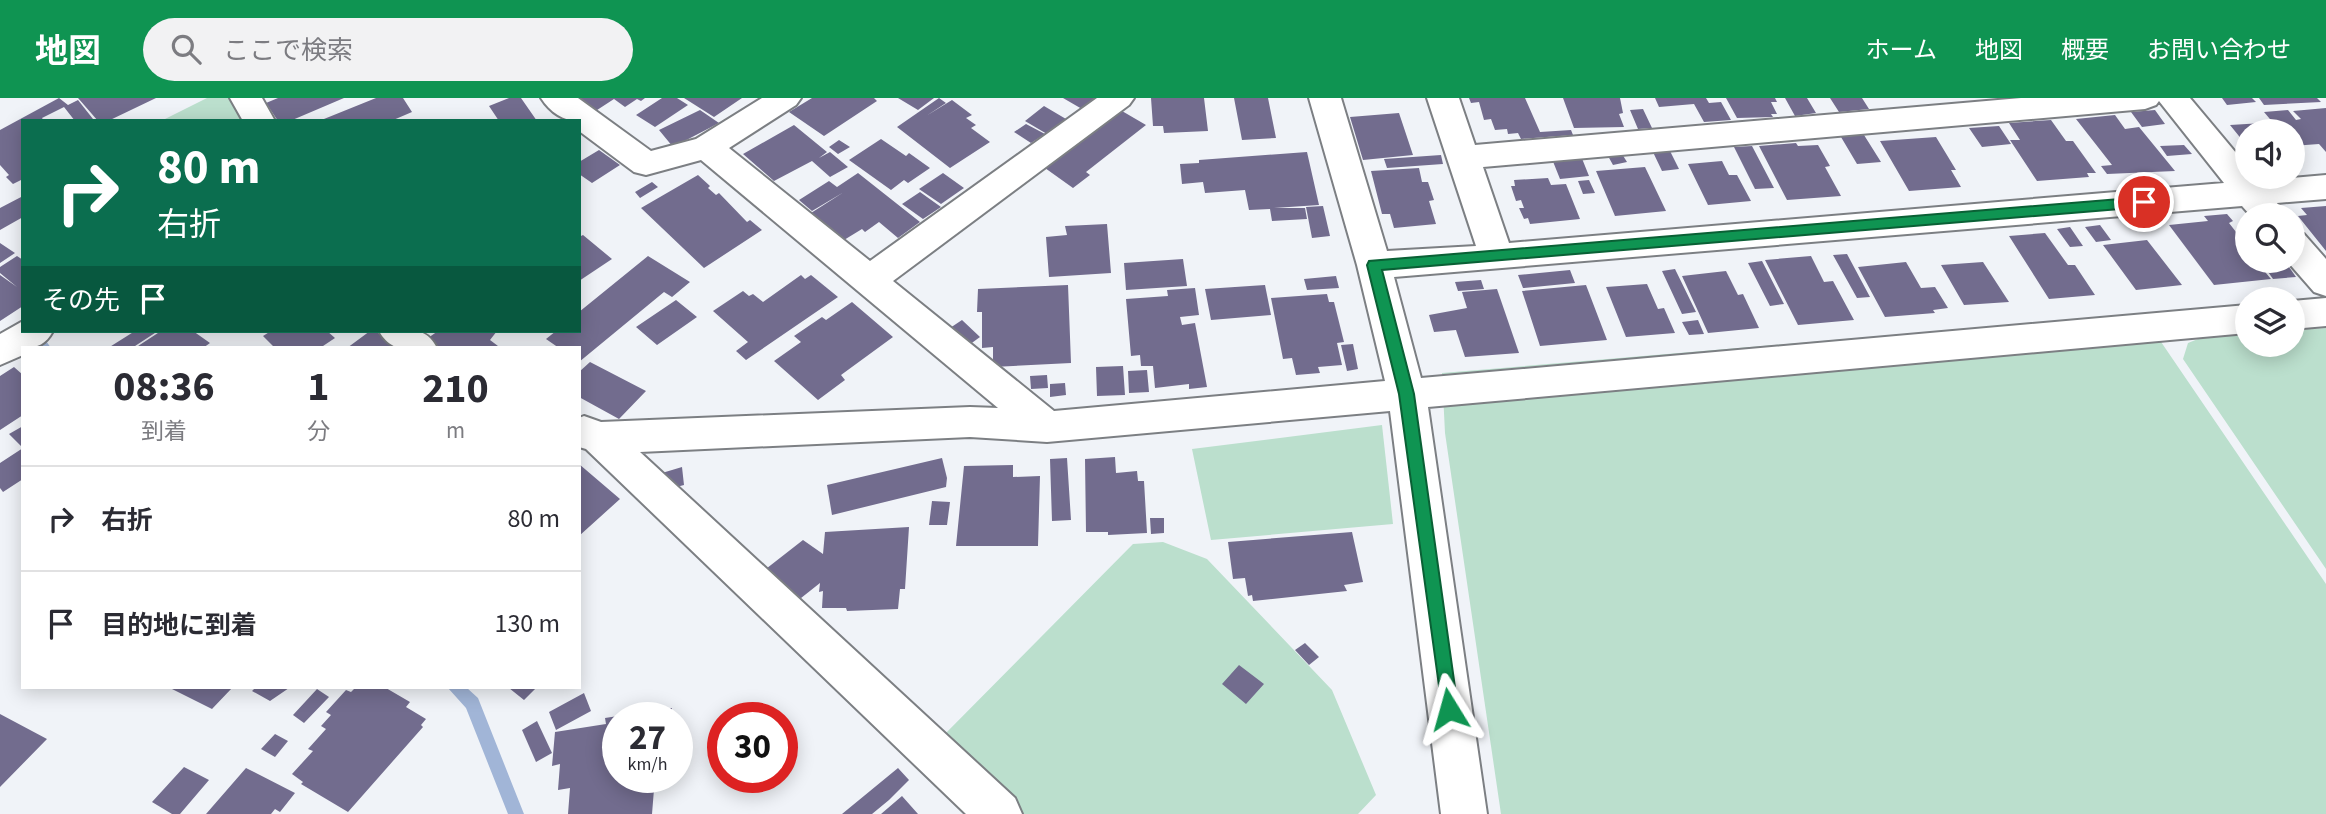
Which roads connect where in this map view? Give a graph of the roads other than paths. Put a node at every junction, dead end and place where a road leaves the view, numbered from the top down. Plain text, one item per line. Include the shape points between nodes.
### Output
1 (246, 98) edge
2 (557, 98) edge
3 (785, 98) edge
4 (1118, 98) edge
5 (1325, 98) edge
6 (1443, 98) edge
7 (2145, 98) edge
8 (2173, 98) edge
9 (258, 119) edge
10 (707, 147) junction
11 (1463, 157) junction
12 (2326, 187) edge
13 (2258, 203) edge
14 (2267, 203) edge
15 (2235, 207) edge
16 (1497, 257) junction
17 (2305, 258) edge
18 (1374, 265) junction
19 (869, 280) junction
20 (2326, 283) edge
21 (2326, 312) edge
22 (2305, 314) edge
23 (2235, 320) edge
24 (32, 333) edge
25 (400, 333) edge
26 (416, 346) edge
27 (0, 351) edge
28 (1407, 394) junction
29 (1047, 427) junction
30 (589, 434) edge
31 (999, 814) edge
32 (1464, 814) edge

1 - 9 street
2 - 10 street via 646,164
3 - 10 street
4 - 19 street
5 - 18 street
6 - 11 street
7 - 11 street
8 - 13 street
10 - 19 street
11 - 16 street
12 - 14 street
15 - 16 street via 1617,245
16 - 18 street
17 - 20 street
18 - 28 street
19 - 29 street
21 - 22 street
23 - 28 street
24 - 27 street
25 - 26 street
28 - 29 street
28 - 32 street
29 - 30 street via 970,422
30 - 31 street

